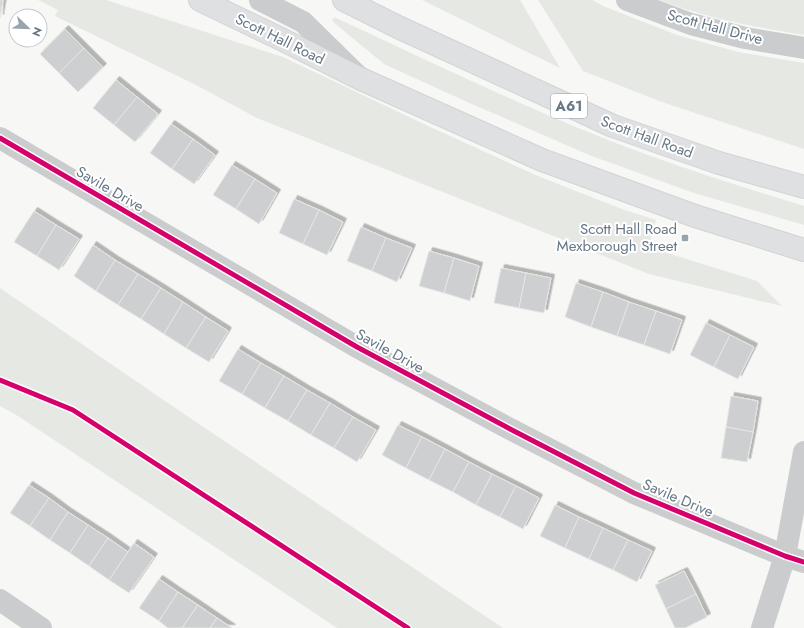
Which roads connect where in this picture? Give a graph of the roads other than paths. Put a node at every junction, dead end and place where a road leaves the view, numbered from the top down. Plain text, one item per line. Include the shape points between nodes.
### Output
1 (200, 0) edge
2 (260, 0) edge
3 (344, 0) edge
4 (627, 0) edge
5 (804, 48) edge
6 (361, 79) junction
7 (0, 138) edge
8 (804, 187) edge
9 (804, 250) edge
10 (804, 452) edge
11 (794, 559) edge
12 (0, 600) edge
13 (41, 628) edge
14 (762, 628) edge

1 - 6 highway, Scott Hall Road
2 - 6 street, Scott Hall Road via 302,22
3 - 8 highway, Scott Hall Road / A61 via 613,126 719,163
4 - 5 street, Scott Hall Drive via 691,24 745,38
6 - 9 highway, Scott Hall Road via 542,160 695,216
7 - 11 street, Savile Drive via 358,347 512,430 634,493
10 - 11 street
11 - 14 street
12 - 13 street

